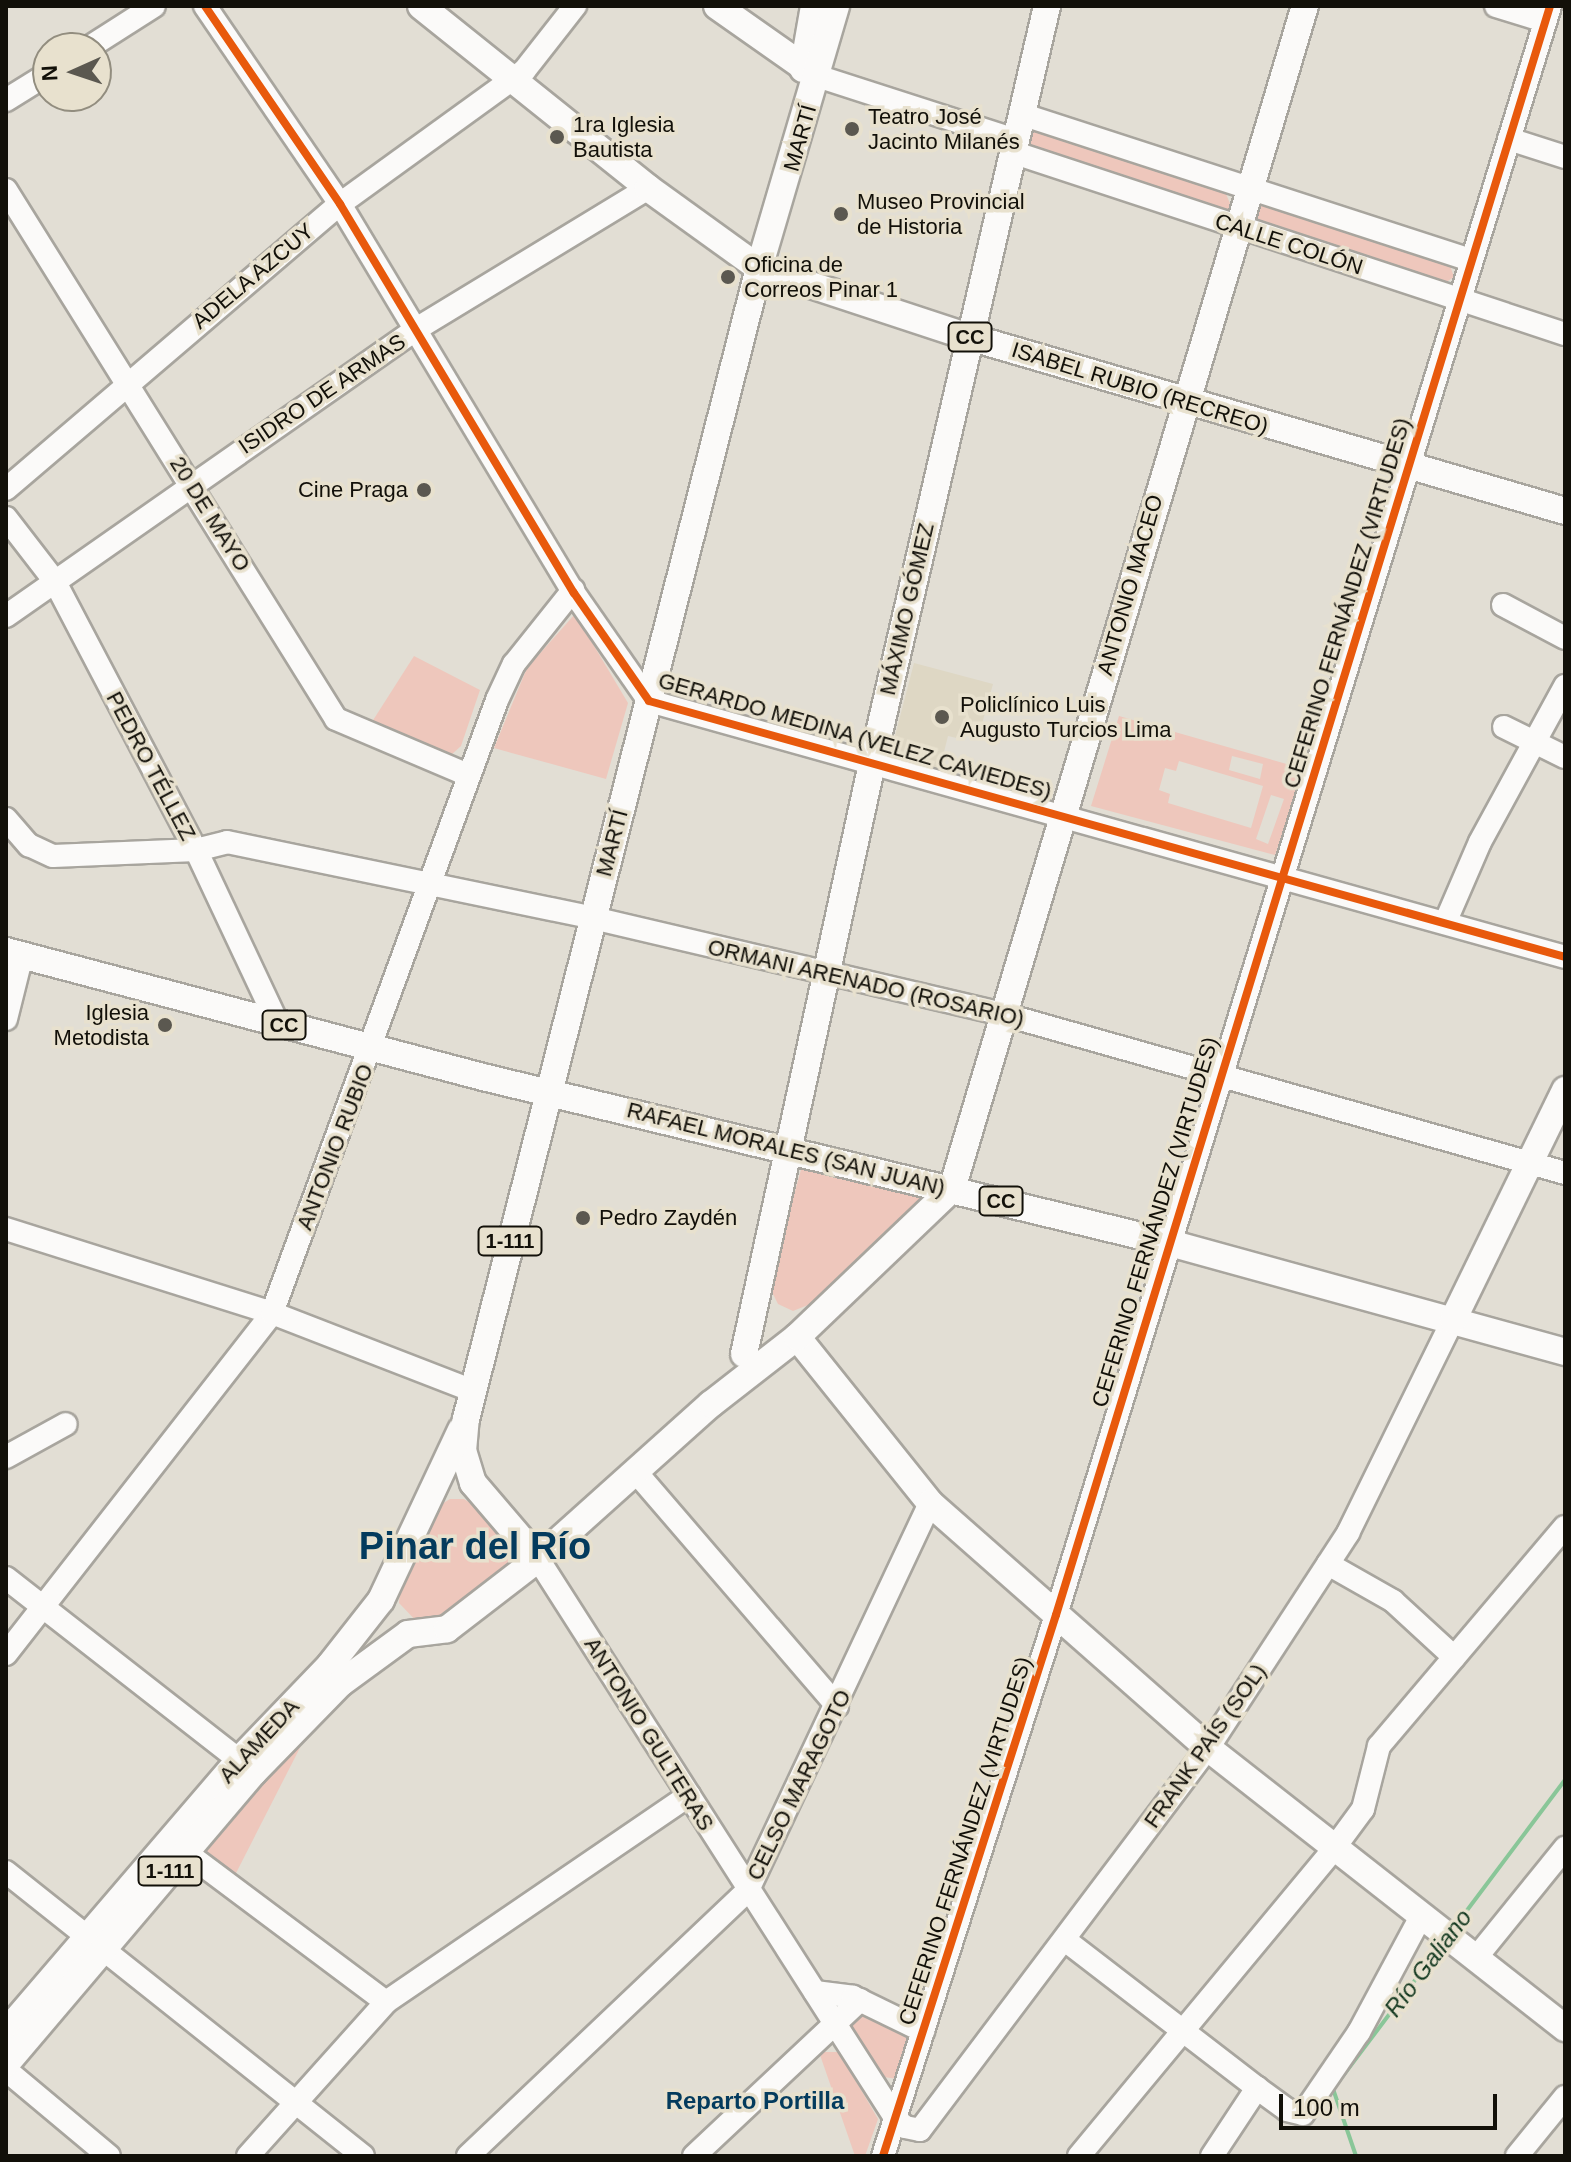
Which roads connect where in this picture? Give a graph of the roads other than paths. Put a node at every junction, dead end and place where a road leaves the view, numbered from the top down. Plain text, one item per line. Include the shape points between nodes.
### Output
1 (154, 6) edge
2 (205, 6) edge
3 (421, 6) edge
4 (575, 6) edge
5 (717, 6) edge
6 (1047, 6) edge
7 (1305, 6) edge
8 (1496, 6) edge
9 (831, 11) edge
10 (1548, 13) edge
11 (112, 33) edge
12 (809, 63) junction
13 (511, 78) junction
14 (32, 84) edge
15 (6, 100) edge
16 (1021, 114) junction
17 (1509, 139) junction
18 (1014, 146) junction
19 (1565, 157) edge
20 (1249, 186) junction
21 (648, 188) junction
22 (6, 190) edge
23 (340, 204) junction
24 (1234, 228) junction
25 (1471, 260) junction
26 (759, 268) junction
27 (1459, 298) junction
28 (418, 328) junction
29 (1565, 334) edge
30 (969, 337) junction
31 (127, 382) junction
32 (1183, 401) junction
33 (1408, 467) junction
34 (191, 483) junction
35 (6, 489) edge
36 (1565, 511) edge
37 (6, 518) edge
38 (54, 580) junction
39 (573, 590) junction
40 (1503, 605) dead end
41 (6, 616) edge
42 (1565, 638) edge
43 (1565, 686) edge
44 (649, 701) junction
45 (1504, 727) dead end
46 (1534, 743) junction
47 (1565, 757) edge
48 (873, 759) junction
49 (468, 775) junction
50 (1064, 815) junction
51 (6, 819) edge
52 (196, 850) junction
53 (1283, 875) junction
54 (430, 882) junction
55 (593, 918) junction
56 (1445, 923) junction
57 (14, 953) edge
58 (1565, 957) edge
59 (826, 973) junction
60 (1006, 1015) junction
61 (6, 1019) edge
62 (278, 1024) junction
63 (372, 1048) junction
64 (1218, 1074) junction
65 (1565, 1090) edge
66 (547, 1091) junction
67 (787, 1151) junction
68 (1529, 1161) junction
69 (1565, 1173) edge
70 (952, 1189) junction
71 (6, 1229) edge
72 (1166, 1242) junction
73 (1480, 1265) junction
74 (272, 1313) junction
75 (1453, 1320) junction
76 (797, 1337) junction
77 (1516, 1337) junction
78 (1565, 1352) edge
79 (744, 1354) junction
80 (473, 1391) junction
81 (711, 1404) junction
82 (466, 1419) junction
83 (66, 1424) dead end
84 (6, 1457) edge
85 (635, 1471) junction
86 (473, 1483) junction
87 (434, 1489) junction
88 (930, 1503) junction
89 (1565, 1527) edge
90 (538, 1559) junction
91 (1328, 1564) junction
92 (6, 1578) edge
93 (381, 1600) junction
94 (44, 1607) junction
95 (1056, 1615) junction
96 (408, 1634) junction
97 (6, 1654) edge
98 (1454, 1657) junction
99 (837, 1706) junction
100 (1208, 1748) junction
101 (247, 1765) junction
102 (689, 1795) junction
103 (178, 1847) junction
104 (1565, 1848) edge
105 (1332, 1851) junction
106 (6, 1872) edge
107 (748, 1890) junction
108 (1426, 1922) junction
109 (1065, 1940) junction
110 (92, 1943) junction
111 (1465, 1952) junction
112 (815, 1992) junction
113 (860, 2000) junction
114 (386, 2002) junction
115 (836, 2025) junction
116 (1565, 2028) edge
117 (923, 2031) junction
118 (6, 2032) edge
119 (1183, 2033) junction
120 (6, 2064) edge
121 (6, 2070) edge
122 (1257, 2088) junction
123 (1565, 2097) edge
124 (295, 2101) junction
125 (900, 2123) junction
126 (708, 2151) edge
127 (109, 2156) edge
128 (248, 2156) edge
129 (363, 2156) edge
130 (468, 2156) edge
131 (883, 2156) edge
132 (1079, 2156) edge
133 (1212, 2156) edge
134 (1517, 2156) edge

1 - 11 street
2 - 23 street, GERARDO MEDINA (VELEZ CAVIEDES)
3 - 13 main road, ISABEL RUBIO (RECREO) / CC
4 - 13 street, ADELA AZCUY via 524,71
5 - 12 main road via 781,52
6 - 16 main road, MÁXIMO GÓMEZ
7 - 20 main road, ANTONIO MACEO
8 - 10 street
9 - 12 main road, MARTÍ
10 - 17 street
12 - 18 street, CALLE COLÓN
12 - 26 main road, MARTÍ
13 - 21 main road, ISABEL RUBIO (RECREO) / CC
13 - 23 street, ADELA AZCUY
14 - 15 street
16 - 18 main road, MÁXIMO GÓMEZ
16 - 20 street, CALLE COLÓN
17 - 19 street
17 - 25 street
18 - 24 street, CALLE COLÓN
18 - 30 main road, MÁXIMO GÓMEZ
20 - 24 main road, ANTONIO MACEO
20 - 25 street, CALLE COLÓN
21 - 26 main road, ISABEL RUBIO (RECREO) / CC
21 - 28 street, ISIDRO DE ARMAS
22 - 31 street, 20 DE MAYO
23 - 28 street, GERARDO MEDINA (VELEZ CAVIEDES)
23 - 31 street, ADELA AZCUY
24 - 27 street, CALLE COLÓN
24 - 32 main road, ANTONIO MACEO
25 - 27 street, CEFERINO FERNÁNDEZ (VIRTUDES)
26 - 30 main road, ISABEL RUBIO (RECREO) / CC
26 - 44 main road, MARTÍ
27 - 29 street, CALLE COLÓN
27 - 33 street, CEFERINO FERNÁNDEZ (VIRTUDES)
28 - 34 street, ISIDRO DE ARMAS
28 - 39 street, GERARDO MEDINA (VELEZ CAVIEDES)
30 - 32 main road, ISABEL RUBIO (RECREO) / CC
30 - 48 main road, MÁXIMO GÓMEZ
31 - 34 street, 20 DE MAYO
31 - 35 street, ADELA AZCUY
32 - 33 main road, ISABEL RUBIO (RECREO) / CC
32 - 50 main road, ANTONIO MACEO
33 - 36 main road, ISABEL RUBIO (RECREO) / CC
33 - 53 street, CEFERINO FERNÁNDEZ (VIRTUDES)
34 - 38 street, ISIDRO DE ARMAS
34 - 49 street, 20 DE MAYO via 336,719
37 - 38 street, PEDRO TÉLLEZ
38 - 41 street, ISIDRO DE ARMAS
38 - 52 street, PEDRO TÉLLEZ
39 - 44 street, GERARDO MEDINA (VELEZ CAVIEDES)
39 - 49 street, ANTONIO RUBIO via 514,664
40 - 42 street
43 - 46 street
44 - 48 street, GERARDO MEDINA (VELEZ CAVIEDES)
44 - 55 main road, MARTÍ
45 - 46 street
46 - 47 street
46 - 56 street via 1480,842
48 - 50 street, GERARDO MEDINA (VELEZ CAVIEDES)
48 - 59 main road, MÁXIMO GÓMEZ
49 - 54 street, ANTONIO RUBIO
50 - 53 street, GERARDO MEDINA (VELEZ CAVIEDES)
50 - 60 main road, ANTONIO MACEO
51 - 52 street, ORMANI ARENADO (ROSARIO) via 29,845 53,856
52 - 54 street, ORMANI ARENADO (ROSARIO) via 227,842
52 - 62 street, PEDRO TÉLLEZ
53 - 56 street, GERARDO MEDINA (VELEZ CAVIEDES)
53 - 64 street, CEFERINO FERNÁNDEZ (VIRTUDES)
54 - 55 street, ORMANI ARENADO (ROSARIO)
54 - 63 street, ANTONIO RUBIO
55 - 59 street, ORMANI ARENADO (ROSARIO)
55 - 66 main road, MARTÍ
56 - 58 street, GERARDO MEDINA (VELEZ CAVIEDES)
57 - 61 street
57 - 62 main road, RAFAEL MORALES (SAN JUAN) / CC
59 - 60 street, ORMANI ARENADO (ROSARIO)
59 - 67 main road, MÁXIMO GÓMEZ
60 - 64 street, ORMANI ARENADO (ROSARIO)
60 - 70 main road, ANTONIO MACEO
62 - 63 main road, RAFAEL MORALES (SAN JUAN) / CC
63 - 66 main road, RAFAEL MORALES (SAN JUAN) / CC
63 - 74 street, ANTONIO RUBIO
64 - 68 street, ORMANI ARENADO (ROSARIO)
64 - 72 street, CEFERINO FERNÁNDEZ (VIRTUDES)
65 - 68 main road
66 - 67 main road, RAFAEL MORALES (SAN JUAN) / CC
66 - 80 main road, MARTÍ / 1-111
67 - 70 main road, RAFAEL MORALES (SAN JUAN) / CC
67 - 79 main road, MÁXIMO GÓMEZ
68 - 69 street, ORMANI ARENADO (ROSARIO)
68 - 73 main road
70 - 72 main road, RAFAEL MORALES (SAN JUAN) / CC
70 - 76 main road, ANTONIO MACEO
71 - 74 street
72 - 75 main road, RAFAEL MORALES (SAN JUAN) / CC
72 - 95 street, CEFERINO FERNÁNDEZ (VIRTUDES)
73 - 75 main road
73 - 77 main road, CC via 1486,1308
74 - 80 street
74 - 94 street, ANTONIO RUBIO
75 - 77 main road, RAFAEL MORALES (SAN JUAN) / CC
75 - 91 street, FRANK PAÍS (SOL)
76 - 79 main road, ANTONIO MACEO via 765,1335
76 - 81 main road, ANTONIO MACEO
76 - 88 main road
77 - 78 main road, RAFAEL MORALES (SAN JUAN) / CC
79 - 81 main road, ANTONIO MACEO
80 - 82 main road, MARTÍ / 1-111
81 - 85 main road, ANTONIO MACEO
82 - 86 main road, ANTONIO GULTERAS / 1-111 via 463,1451
82 - 87 main road, ALAMEDA / 1-111
83 - 84 street
85 - 90 main road, ANTONIO MACEO
85 - 99 street
86 - 87 main road via 455,1480
86 - 90 main road, ANTONIO GULTERAS / 1-111
87 - 93 main road, ALAMEDA / 1-111
88 - 95 main road
88 - 99 street, CELSO MARAGOTO
89 - 98 street
90 - 96 main road, ALAMEDA / 1-111 via 447,1629
90 - 102 street, ANTONIO GULTERAS
91 - 98 street via 1393,1601
91 - 100 street, FRANK PAÍS (SOL)
92 - 94 street
93 - 96 main road
93 - 101 main road, ALAMEDA / 1-111
94 - 97 street, ANTONIO RUBIO
94 - 101 street
95 - 100 main road
95 - 117 street, CEFERINO FERNÁNDEZ (VIRTUDES)
96 - 101 main road, ALAMEDA / 1-111 via 341,1683
98 - 105 street via 1379,1746 1363,1809
99 - 107 street, CELSO MARAGOTO
100 - 105 main road
100 - 109 street, FRANK PAÍS (SOL)
101 - 103 main road, ALAMEDA / 1-111
102 - 107 street, ANTONIO GULTERAS
102 - 114 street
103 - 110 main road, ALAMEDA / 1-111
103 - 114 street
104 - 111 street
105 - 108 main road
105 - 119 street
106 - 110 street
107 - 112 street, ANTONIO GULTERAS
107 - 130 street, CELSO MARAGOTO
108 - 111 main road
108 - 122 street via 1303,2114 1287,2110
109 - 119 street
109 - 125 street, FRANK PAÍS (SOL) via 920,2130
110 - 118 main road, ALAMEDA / 1-111
110 - 120 main road, ALAMEDA / 1-111
110 - 124 street
111 - 116 main road
112 - 113 street
112 - 115 street, ANTONIO GULTERAS
113 - 115 street
113 - 117 street
114 - 124 street
115 - 125 street, ANTONIO GULTERAS
115 - 126 street
117 - 125 street, CEFERINO FERNÁNDEZ (VIRTUDES)
119 - 122 street
119 - 132 street
121 - 127 street
122 - 133 street
123 - 134 street
124 - 128 street
124 - 129 street
125 - 131 street, CEFERINO FERNÁNDEZ (VIRTUDES)

